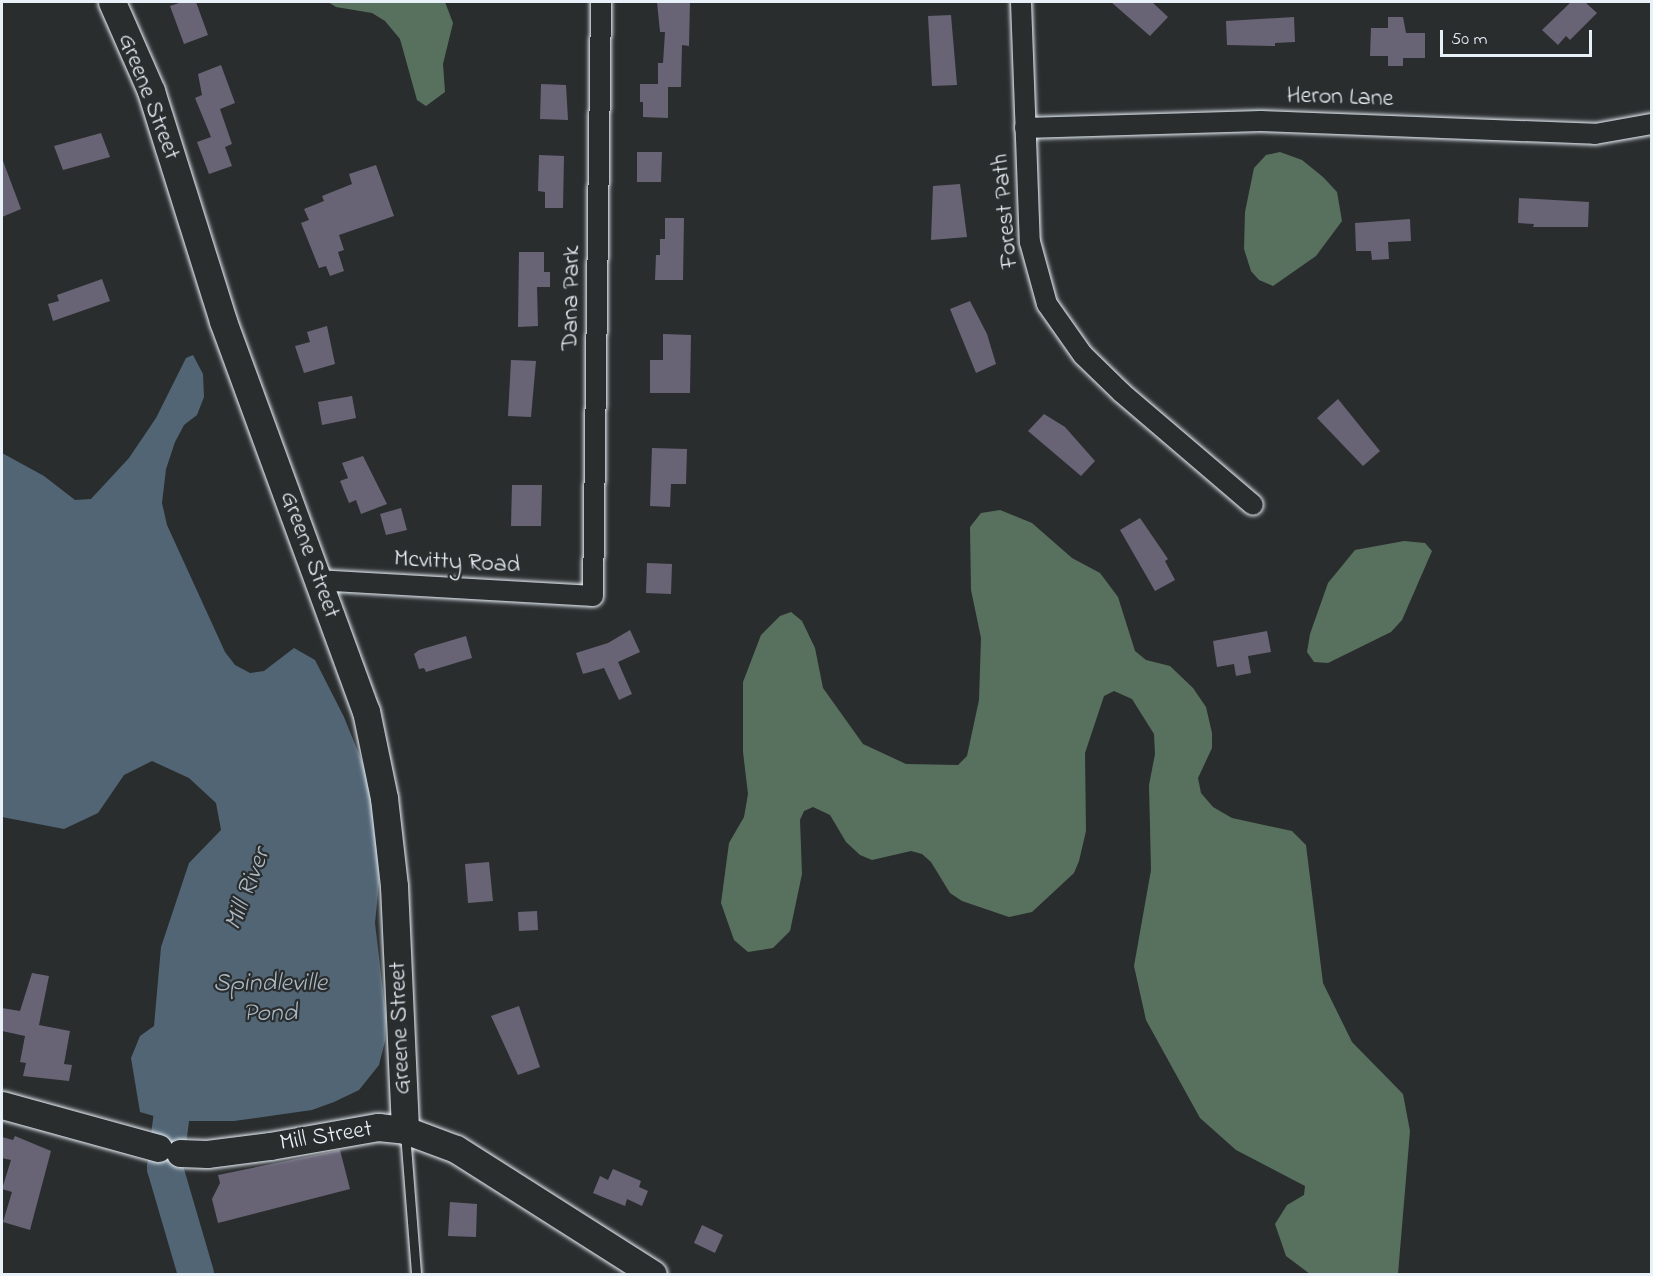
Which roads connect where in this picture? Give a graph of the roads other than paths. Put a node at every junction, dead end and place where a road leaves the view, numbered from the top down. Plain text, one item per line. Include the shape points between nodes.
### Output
1 (112, 2) edge
2 (601, 2) edge
3 (1021, 2) edge
4 (1652, 124) edge
5 (1024, 128) junction
6 (1253, 505) dead end
7 (317, 580) junction
8 (593, 596) joint
9 (2, 1105) edge
10 (405, 1130) junction
11 (416, 1275) edge
12 (652, 1275) edge

1 - 7 street, Greene Street via 151,91 222,321
2 - 8 street, Dana Park
3 - 5 street, Forest Path
4 - 5 street, Heron Lane via 1595,134 1261,121
5 - 6 street, Forest Path via 1030,242 1047,304 1061,329 1122,393
7 - 8 street, Mcvitty Road
7 - 10 street, Greene Street via 366,711 384,798 399,964
9 - 10 street, Mill Street via 169,1150 270,1146 378,1127
10 - 11 lane
10 - 12 street, Mill Street via 456,1149

